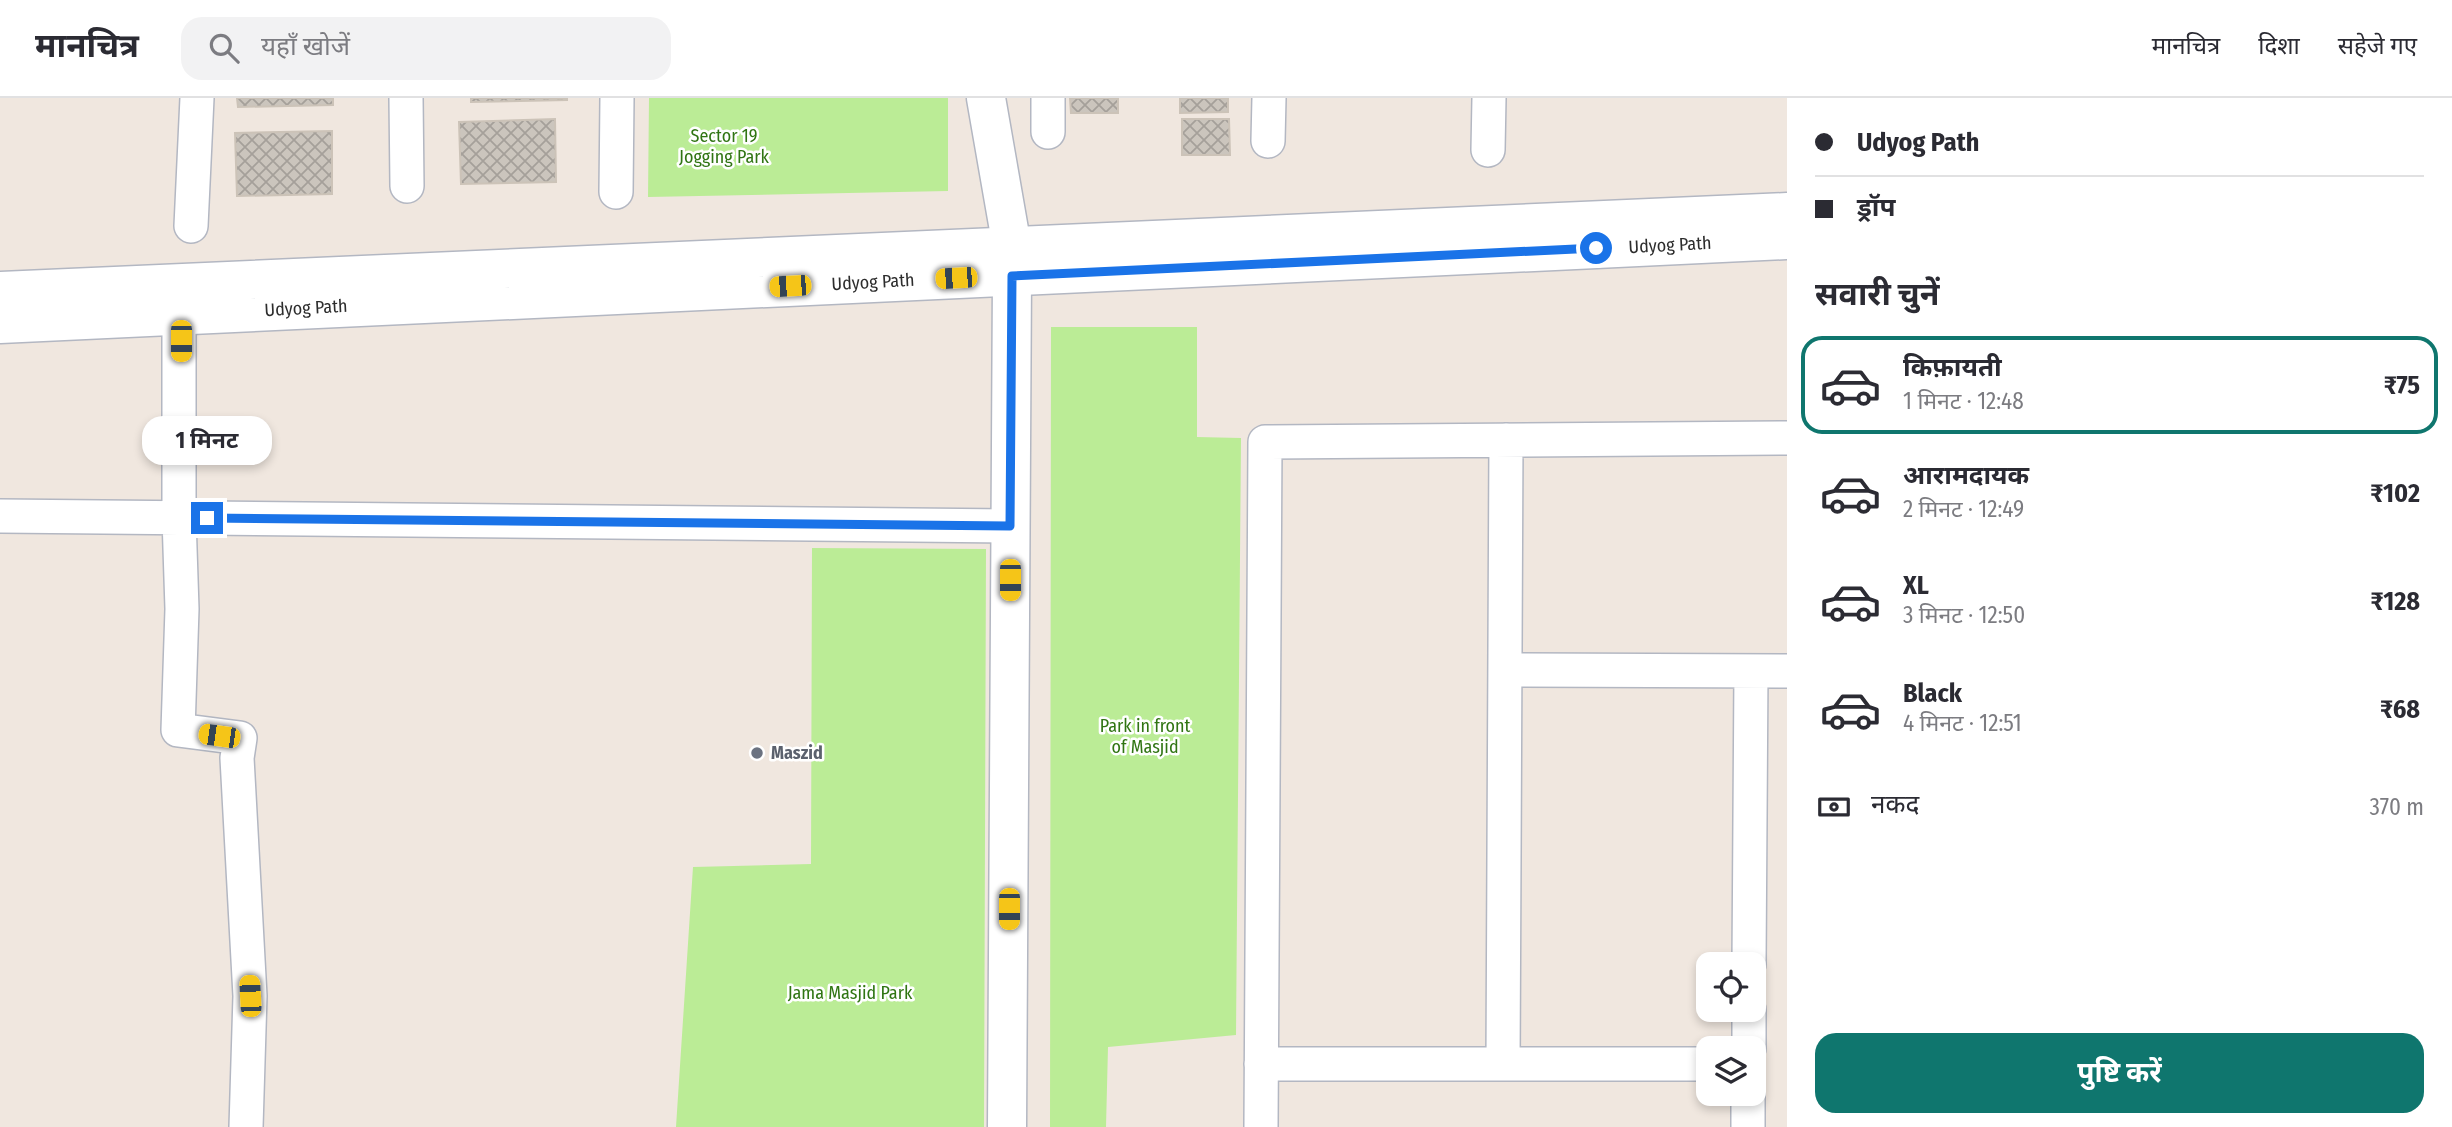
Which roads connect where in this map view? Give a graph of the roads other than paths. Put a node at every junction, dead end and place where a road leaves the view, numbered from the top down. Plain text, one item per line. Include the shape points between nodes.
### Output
1 (197, 98) edge
2 (406, 98) edge
3 (617, 98) edge
4 (986, 98) edge
5 (1048, 98) edge
6 (1269, 98) edge
7 (1489, 98) edge
8 (1048, 132) dead end
9 (1268, 141) dead end
10 (1488, 150) dead end
11 (407, 186) dead end
12 (616, 192) dead end
13 (1787, 212) edge
14 (191, 226) dead end
15 (1787, 240) edge
16 (1012, 261) junction
17 (0, 291) edge
18 (179, 314) junction
19 (0, 324) edge
20 (1787, 438) edge
21 (1506, 440) junction
22 (0, 516) edge
23 (179, 518) junction
24 (1010, 526) junction
25 (1505, 670) junction
26 (1751, 671) junction
27 (1787, 671) edge
28 (1749, 952) edge
29 (1261, 1064) junction
30 (1503, 1064) junction
31 (1696, 1064) edge
32 (1748, 1106) edge
33 (246, 1127) edge
34 (1007, 1127) edge
35 (1261, 1127) edge
36 (1748, 1127) edge

1 - 14 street
2 - 11 street
3 - 12 street
4 - 16 main road
5 - 8 street
6 - 9 street
7 - 10 street
13 - 16 main road, Udyog Path
15 - 16 main road, Udyog Path
16 - 17 main road, Udyog Path
16 - 18 main road, Udyog Path
16 - 24 main road
18 - 19 main road, Udyog Path
18 - 23 street
20 - 21 street
21 - 25 street
21 - 29 street via 1265,442
22 - 23 street
23 - 24 street
23 - 33 street via 178,730 240,738 237,758 250,996
24 - 34 main road
25 - 26 street
25 - 30 street
26 - 27 street
26 - 28 street
29 - 30 street
29 - 35 street
30 - 31 street
32 - 36 street

